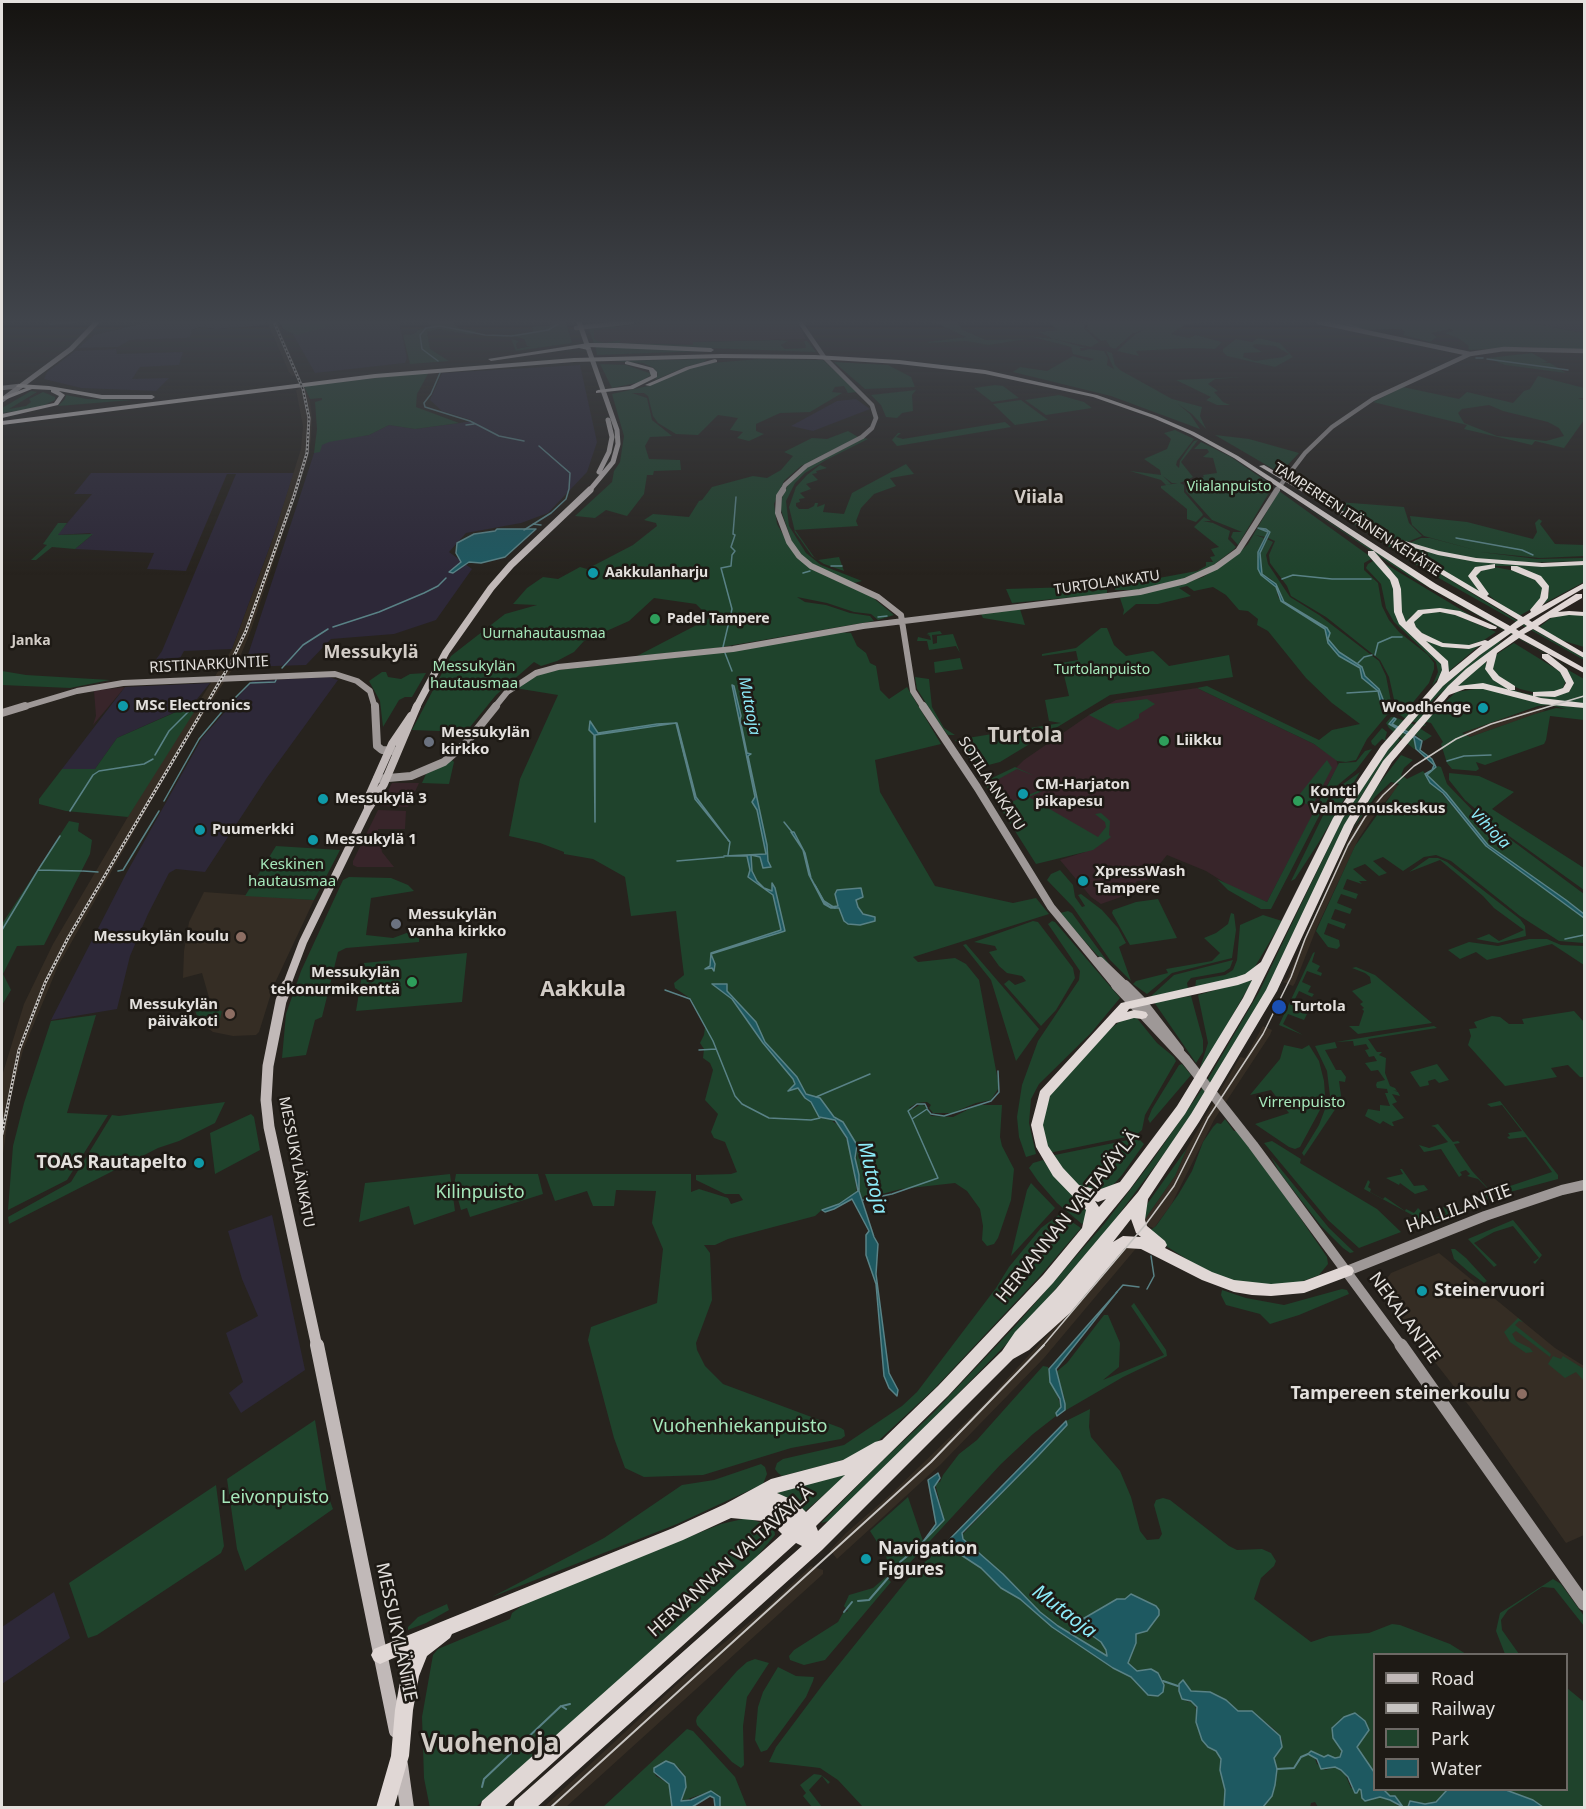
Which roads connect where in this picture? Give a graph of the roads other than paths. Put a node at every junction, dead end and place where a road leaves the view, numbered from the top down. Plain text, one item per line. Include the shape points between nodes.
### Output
1 (48, 406) edge
2 (92, 406) edge
3 (132, 406) edge
4 (607, 406) edge
5 (873, 406) edge
6 (1126, 406) edge
7 (1135, 406) edge
8 (1360, 406) edge
9 (2, 417) edge
10 (2, 423) edge
11 (1193, 431) junction
12 (1257, 467) junction
13 (1359, 523) junction
14 (1371, 554) junction
15 (1584, 563) edge
16 (1584, 585) edge
17 (1584, 593) edge
18 (1584, 614) edge
19 (1512, 615) junction
20 (1537, 618) junction
21 (903, 621) junction
22 (1538, 630) junction
23 (1496, 633) junction
24 (1584, 648) edge
25 (1494, 651) junction
26 (1545, 656) junction
27 (1584, 656) edge
28 (1584, 663) edge
29 (1584, 671) edge
30 (1584, 677) edge
31 (1440, 684) junction
32 (1437, 704) junction
33 (1584, 706) edge
34 (2, 712) edge
35 (395, 747) junction
36 (1389, 750) junction
37 (382, 776) junction
38 (1270, 957) junction
39 (1136, 1002) junction
40 (1142, 1016) junction
41 (1115, 1019) junction
42 (1183, 1056) junction
43 (1072, 1185) junction
44 (1125, 1185) junction
45 (1584, 1185) edge
46 (1143, 1196) junction
47 (1086, 1235) junction
48 (1189, 1266) junction
49 (1347, 1271) junction
50 (1007, 1356) junction
51 (893, 1440) junction
52 (340, 1465) joint
53 (750, 1500) junction
54 (731, 1510) junction
55 (800, 1529) junction
56 (816, 1544) junction
57 (1584, 1604) edge
58 (457, 1623) junction
59 (380, 1655) junction
60 (400, 1756) junction
61 (385, 1808) edge
62 (407, 1808) edge
63 (489, 1808) edge
64 (522, 1808) edge

1 - 9 highway
2 - 9 highway, TAMPEREEN ITÄINEN KEHÄTIE
3 - 10 highway, TAMPEREEN ITÄINEN KEHÄTIE
4 - 35 main road, MESSUKYLÄNKATU via 617,430 616,452 605,473 511,565 476,607 446,652
5 - 21 main road via 875,422 862,437 806,466 790,479 779,496 779,519 789,542 808,563 883,600
6 - 11 highway, TAMPEREEN ITÄINEN KEHÄTIE
7 - 11 highway, TAMPEREEN ITÄINEN KEHÄTIE
8 - 21 main road, TURTOLANKATU via 1332,427 1289,472 1238,551 1216,567 1185,581 1140,592
11 - 12 highway, TAMPEREEN ITÄINEN KEHÄTIE
12 - 13 highway
12 - 14 highway via 1316,517
12 - 28 highway, TAMPEREEN ITÄINEN KEHÄTIE via 1473,602
12 - 29 highway, TAMPEREEN ITÄINEN KEHÄTIE via 1424,580
13 - 15 highway via 1405,544 1456,557 1525,564
13 - 19 highway
14 - 23 highway
14 - 31 highway via 1394,579 1398,612 1405,628 1445,663
16 - 20 highway, HERVANNAN VALTAVÄYLÄ
17 - 20 highway, HERVANNAN VALTAVÄYLÄ
18 - 20 highway
19 - 20 highway via 1480,590 1473,579 1475,571 1505,566 1538,578 1546,591
19 - 22 highway
20 - 23 highway, HERVANNAN VALTAVÄYLÄ
20 - 25 highway, HERVANNAN VALTAVÄYLÄ
21 - 37 main road, TURTOLANKATU via 733,649 544,670 507,692 467,742 449,757 426,771
21 - 39 main road, SOTILAANKATU via 913,691 1051,907
22 - 24 highway
22 - 27 highway
23 - 23 highway via 1474,646 1448,646 1419,634 1410,622 1421,612 1440,610 1457,613
23 - 26 highway
23 - 31 highway, HERVANNAN VALTAVÄYLÄ
25 - 26 highway via 1489,669 1501,682 1534,694 1561,692 1569,687 1570,680
25 - 32 highway, HERVANNAN VALTAVÄYLÄ
26 - 30 highway
31 - 36 highway, HERVANNAN VALTAVÄYLÄ via 1423,701
32 - 33 highway via 1459,688 1478,686 1541,701
32 - 36 highway, HERVANNAN VALTAVÄYLÄ
34 - 35 main road, RISTINARKUNTIE via 89,688 133,682 321,673 348,677 363,685 371,693 377,746
35 - 37 main road, MESSUKYLÄNKATU
36 - 38 highway, HERVANNAN VALTAVÄYLÄ via 1338,818
36 - 46 highway, HERVANNAN VALTAVÄYLÄ via 1251,1028
37 - 52 main road, MESSUKYLÄNKATU via 374,803 289,975 276,1021 266,1091 269,1127
38 - 39 highway via 1257,971 1238,981
38 - 44 highway, HERVANNAN VALTAVÄYLÄ via 1181,1110
39 - 40 main road, SOTILAANKATU
39 - 41 highway via 1118,1012
39 - 42 main road, SOTILAANKATU
40 - 41 highway
40 - 42 main road, SOTILAANKATU
41 - 43 highway via 1050,1086 1040,1104 1037,1125 1042,1147
42 - 49 main road, NEKALANTIE
43 - 44 highway via 1098,1196
43 - 47 highway via 1093,1209
44 - 47 highway, HERVANNAN VALTAVÄYLÄ
45 - 49 main road, HALLILANTIE via 1485,1216
46 - 48 highway via 1138,1220 1142,1230
46 - 50 highway, HERVANNAN VALTAVÄYLÄ
47 - 51 highway, HERVANNAN VALTAVÄYLÄ via 992,1341
48 - 49 highway via 1234,1286 1271,1290 1304,1287
48 - 50 highway via 1143,1243 1123,1242 1065,1308
49 - 57 main road, NEKALANTIE
50 - 56 highway, HERVANNAN VALTAVÄYLÄ
51 - 53 highway via 846,1467 771,1487
51 - 55 highway, HERVANNAN VALTAVÄYLÄ
52 - 59 main road, MESSUKYLÄNTIE
53 - 54 highway
53 - 55 highway via 776,1501 789,1507
54 - 55 highway via 765,1513
54 - 58 highway
55 - 56 highway
55 - 63 highway, HERVANNAN VALTAVÄYLÄ
56 - 64 highway, HERVANNAN VALTAVÄYLÄ
58 - 59 highway
58 - 60 highway via 422,1650 417,1660 407,1690
59 - 60 main road, MESSUKYLÄNTIE
60 - 61 highway
60 - 62 main road, MESSUKYLÄNTIE

